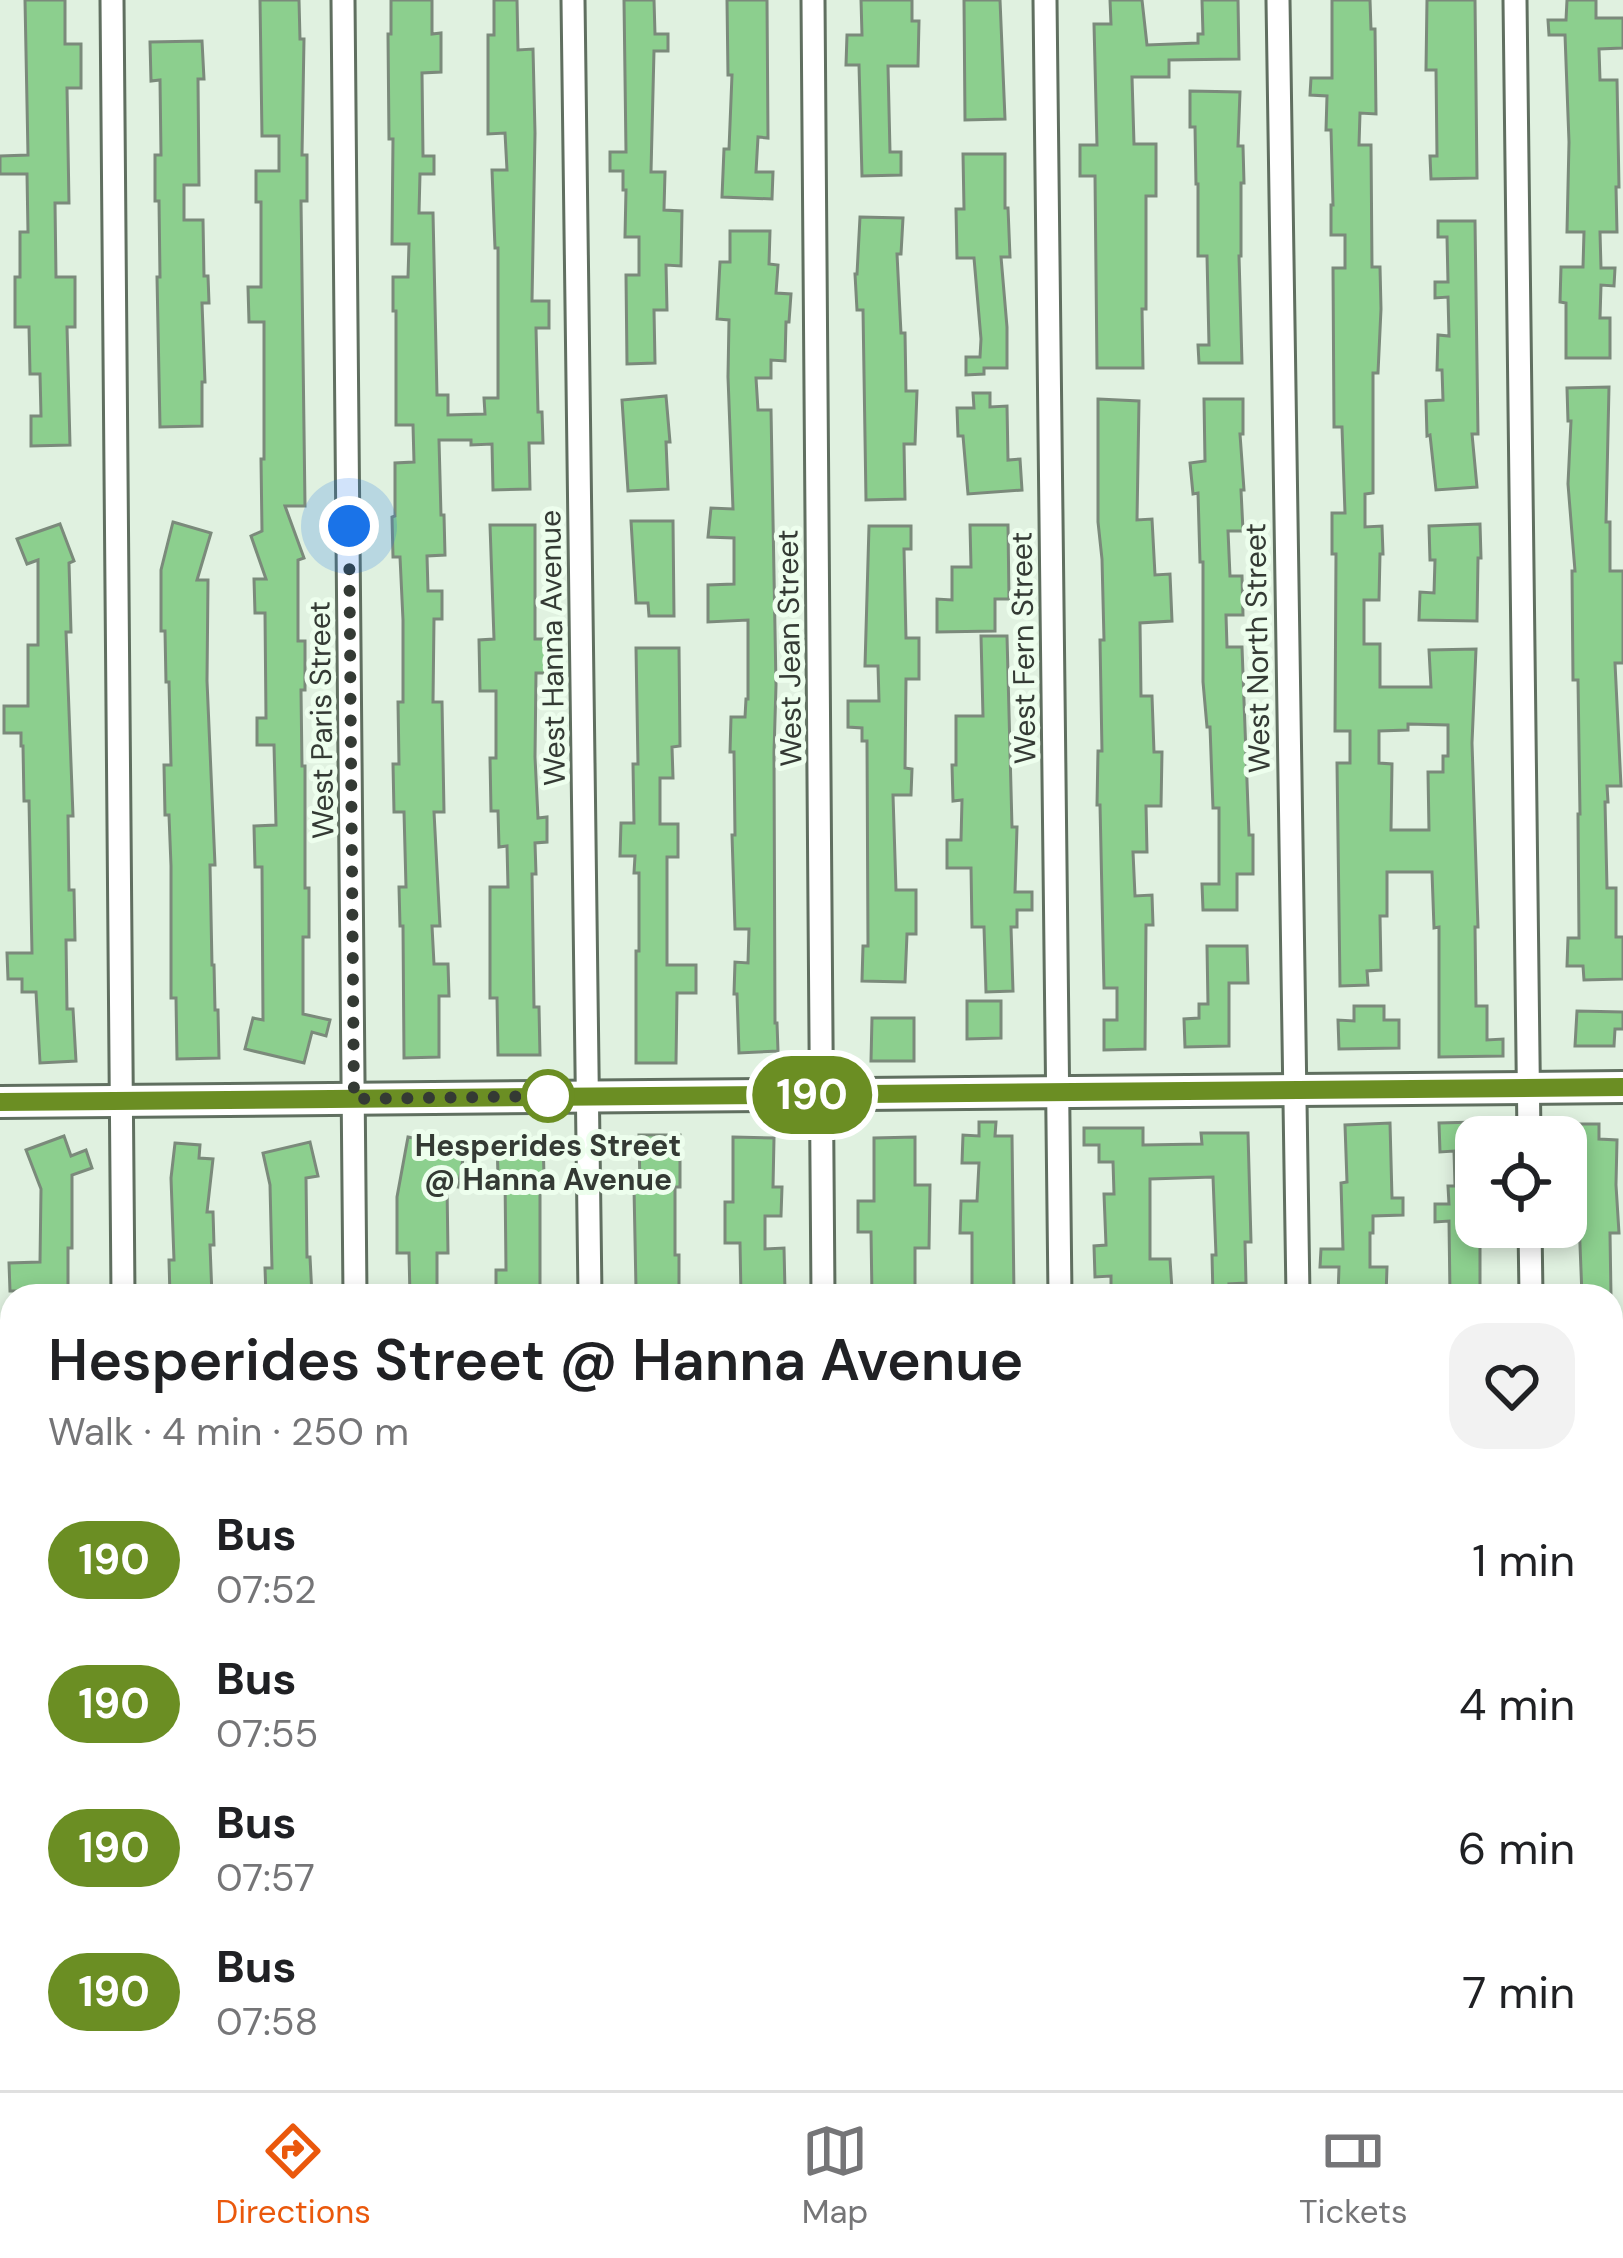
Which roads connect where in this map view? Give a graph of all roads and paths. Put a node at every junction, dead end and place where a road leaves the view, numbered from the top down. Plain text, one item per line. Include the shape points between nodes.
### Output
1 (112, 0) edge
2 (344, 0) edge
3 (573, 0) edge
4 (813, 0) edge
5 (1046, 0) edge
6 (1278, 0) edge
7 (1515, 0) edge
8 (1623, 1087) edge
9 (1528, 1088) junction
10 (1293, 1090) junction
11 (1058, 1091) junction
12 (823, 1095) junction
13 (589, 1096) junction
14 (354, 1099) junction
15 (122, 1100) junction
16 (0, 1102) edge
17 (1529, 1116) edge
18 (1530, 1248) edge
19 (123, 1284) edge
20 (355, 1284) edge
21 (590, 1284) edge
22 (823, 1284) edge
23 (1060, 1284) edge
24 (1298, 1284) edge
25 (1531, 1284) edge

1 - 15 street
2 - 14 street, West Paris Street
3 - 13 street, West Hanna Avenue
4 - 12 street, West Jean Street
5 - 11 street, West Fern Street
6 - 10 street, West North Street
7 - 9 street
8 - 9 street
9 - 10 street
9 - 17 street
10 - 11 street
10 - 24 street, West North Street
11 - 12 street
11 - 23 street, West Fern Street
12 - 13 street
12 - 22 street, West Jean Street
13 - 14 street
13 - 21 street, West Hanna Avenue
14 - 15 street
14 - 20 street, West Paris Street
15 - 16 street
15 - 19 street
18 - 25 street

